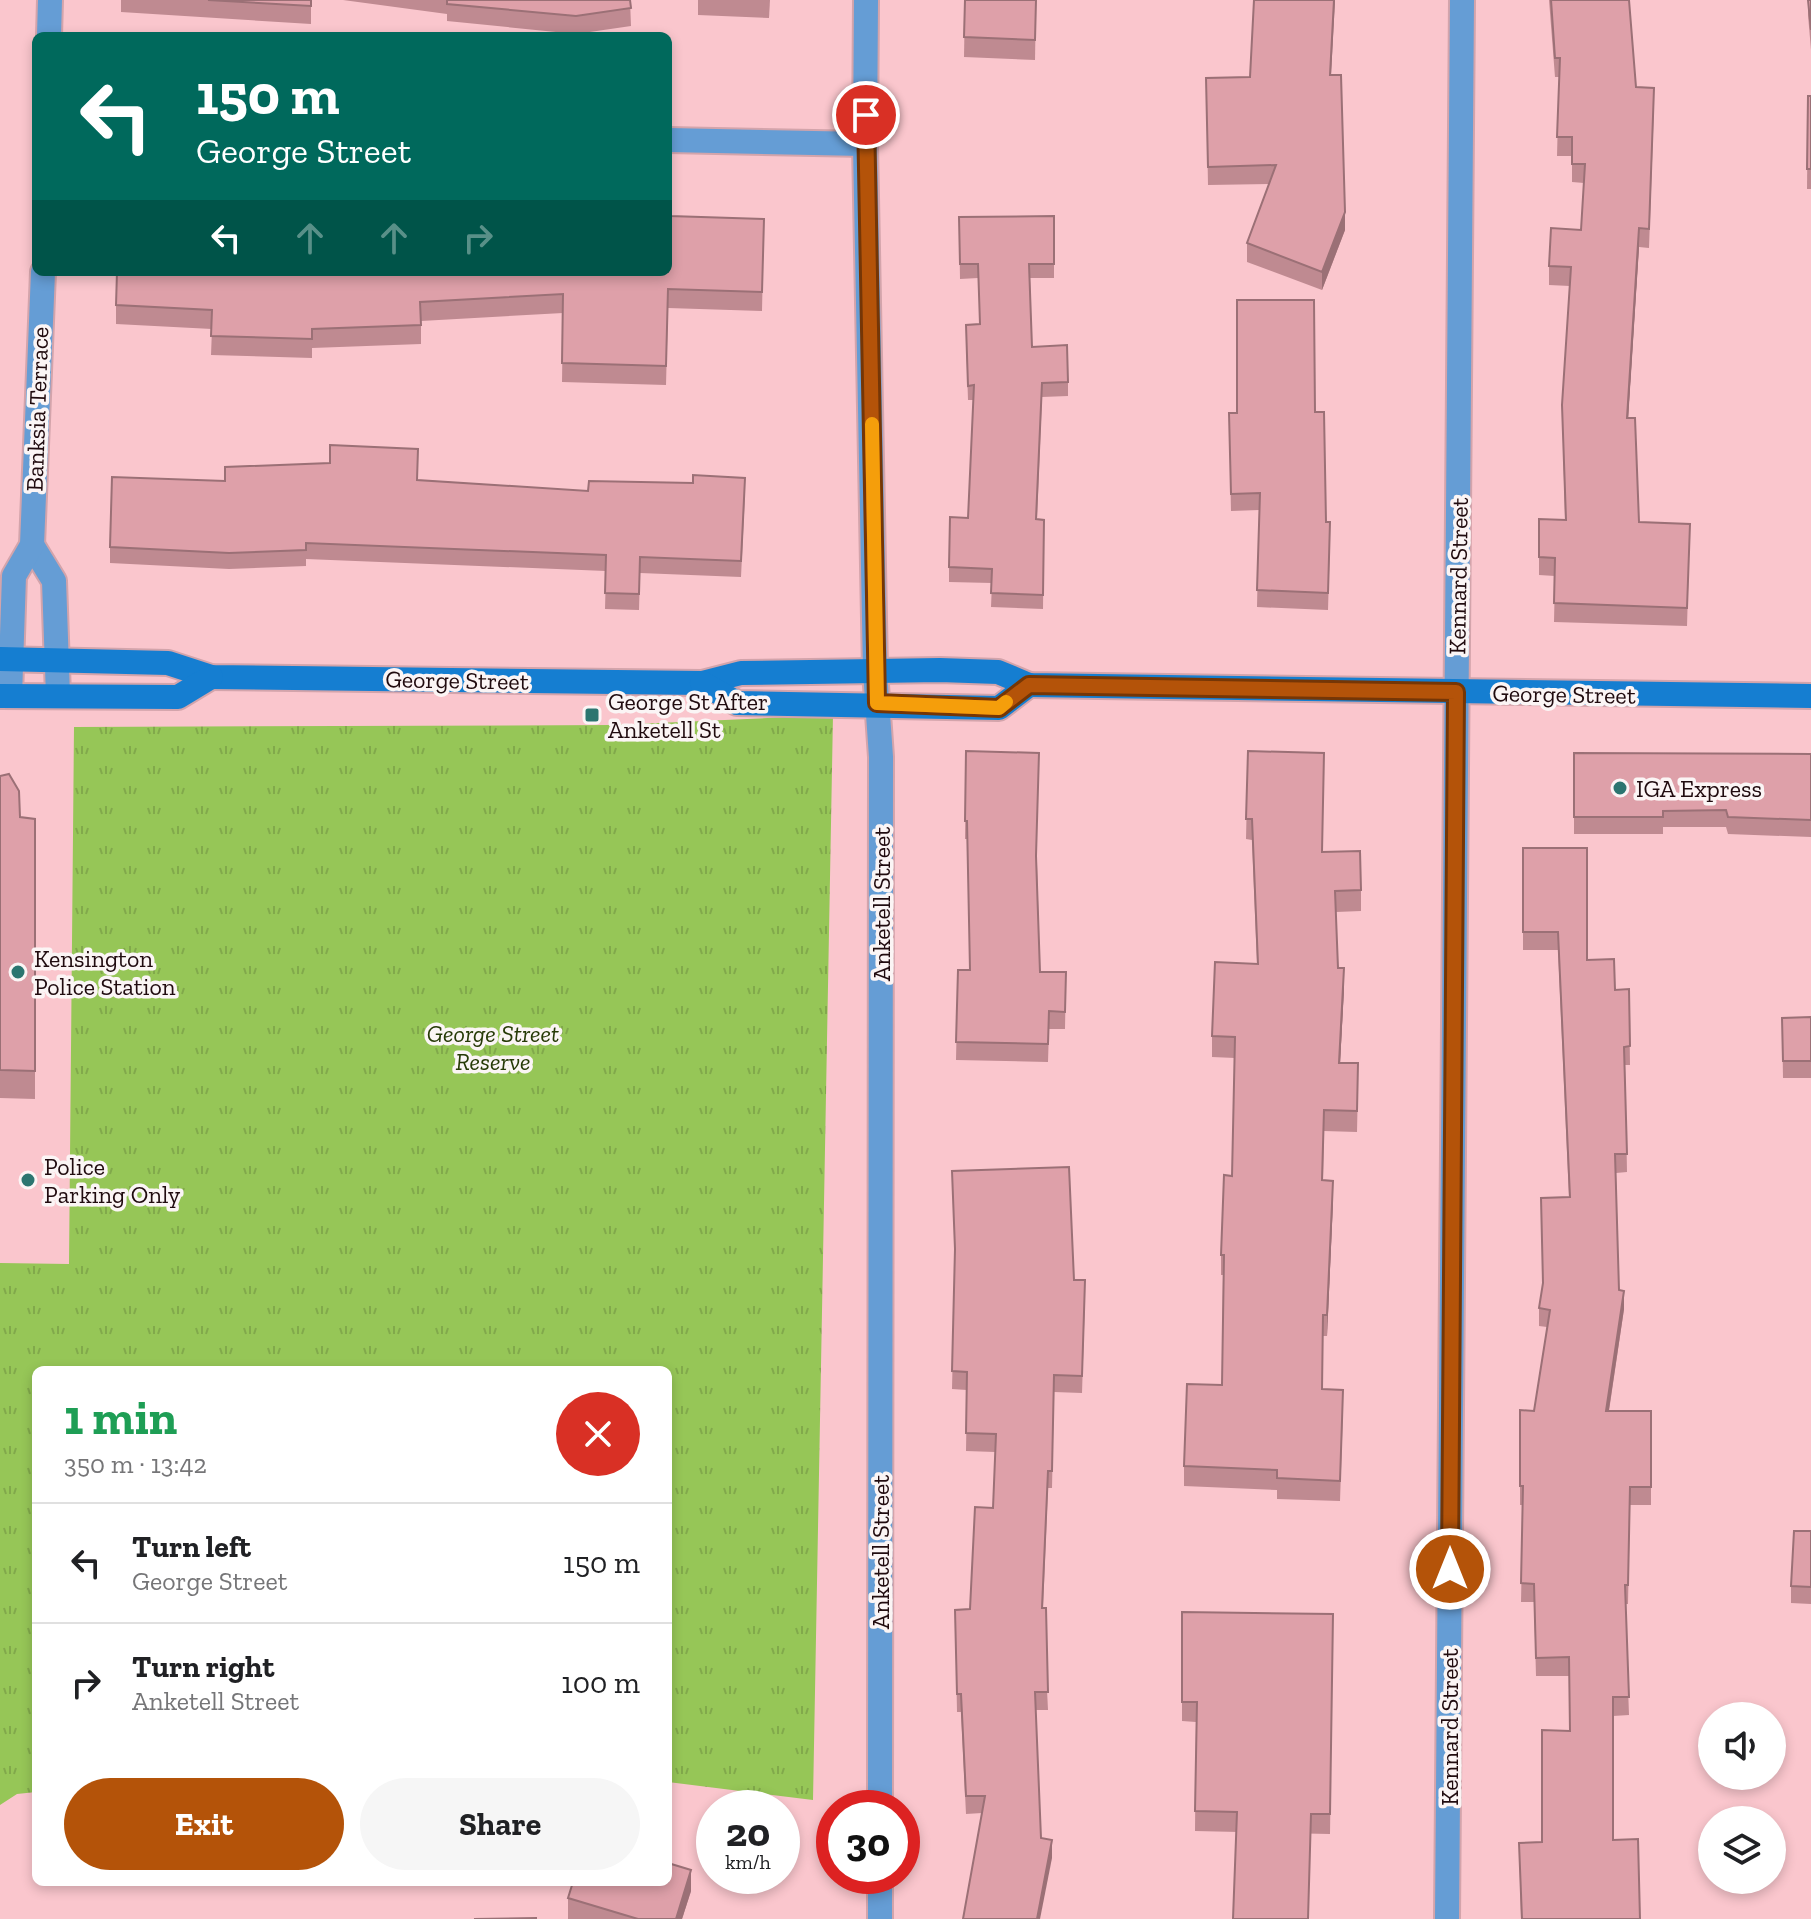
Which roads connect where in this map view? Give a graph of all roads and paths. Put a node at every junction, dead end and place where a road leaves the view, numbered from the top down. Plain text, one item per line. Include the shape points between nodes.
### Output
1 (50, 0) edge
2 (866, 0) edge
3 (1462, 0) edge
4 (49, 32) edge
5 (672, 140) edge
6 (865, 144) junction
7 (43, 276) edge
8 (32, 545) junction
9 (5, 659) edge
10 (55, 661) junction
11 (875, 671) junction
12 (211, 677) junction
13 (702, 683) junction
14 (1029, 685) junction
15 (1456, 692) junction
16 (5, 696) edge
17 (58, 696) junction
18 (1811, 696) edge
19 (877, 703) junction
20 (880, 1790) edge
21 (880, 1894) edge
22 (880, 1919) edge
23 (1447, 1919) edge

1 - 4 street
2 - 6 street, Anketell Street
3 - 15 street, Kennard Street
5 - 6 street
6 - 11 street, Anketell Street
7 - 8 street, Banksia Terrace
8 - 9 street, Banksia Terrace via 14,576
8 - 10 street via 54,581
9 - 10 main road, George Street
9 - 16 street, Banksia Terrace
10 - 12 main road, George Street via 168,663
10 - 17 street
11 - 13 main road, George Street via 741,673
11 - 14 main road, George Street via 998,672
11 - 19 street, Anketell Street
12 - 13 main road, George Street
12 - 17 main road via 178,697
13 - 19 main road, George Street via 737,703
14 - 15 main road, George Street
14 - 19 main road, George Street via 999,708
15 - 18 main road, George Street
15 - 23 street, Kennard Street
16 - 17 main road
19 - 20 street, Anketell Street
21 - 22 street

